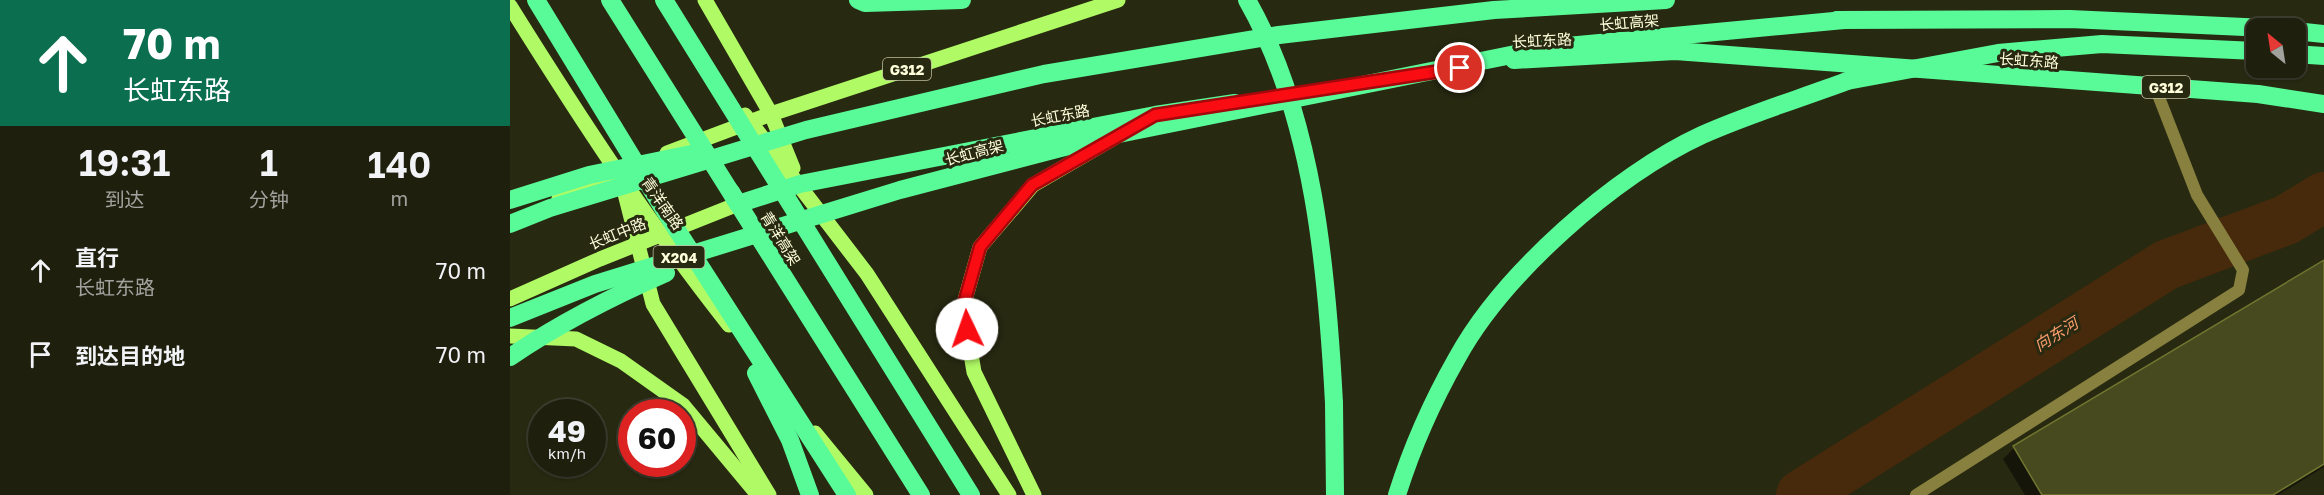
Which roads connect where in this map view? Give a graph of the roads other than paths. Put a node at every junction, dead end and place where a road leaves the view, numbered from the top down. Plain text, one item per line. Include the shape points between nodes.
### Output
1 (523, 0) edge
2 (536, 0) edge
3 (604, 0) edge
4 (610, 0) edge
5 (664, 0) edge
6 (669, 0) edge
7 (705, 0) edge
8 (717, 0) edge
9 (858, 0) edge
10 (962, 0) edge
11 (1118, 0) edge
12 (1247, 0) edge
13 (1666, 0) edge
14 (510, 6) edge
15 (2246, 27) edge
16 (2306, 32) edge
17 (2324, 34) edge
18 (2246, 51) edge
19 (2306, 55) edge
20 (2324, 56) edge
21 (2155, 87) junction
22 (2324, 104) edge
23 (771, 114) junction
24 (1155, 115) junction
25 (749, 121) junction
26 (806, 130) junction
27 (697, 141) junction
28 (620, 173) junction
29 (800, 184) junction
30 (900, 190) junction
31 (510, 200) edge
32 (738, 204) junction
33 (666, 213) junction
34 (510, 218) edge
35 (510, 224) edge
36 (663, 234) junction
37 (638, 244) junction
38 (510, 299) edge
39 (510, 318) edge
40 (510, 336) edge
41 (510, 357) edge
42 (758, 495) edge
43 (769, 495) edge
44 (810, 495) edge
45 (847, 495) edge
46 (867, 495) edge
47 (921, 495) edge
48 (971, 495) edge
49 (1009, 495) edge
50 (1034, 495) edge
51 (1335, 495) edge
52 (1396, 495) edge
53 (1916, 495) edge

1 - 33 highway, bridge
2 - 33 highway, bridge
3 - 27 highway
4 - 47 highway, 青洋高架, bridge
5 - 48 highway, 青洋高架, bridge
6 - 25 main road
7 - 23 main road
8 - 23 main road
9 - 10 highway
11 - 23 main road, G312
12 - 51 highway, bridge via 1282,74 1311,184 1328,294
13 - 26 highway, 长虹高架, bridge via 1494,10 1279,35 1044,74
14 - 28 main road, 青洋南路 / X204 via 567,98
15 - 30 highway, 长虹高架, bridge via 2070,19 1841,20 1546,48 1099,138
16 - 17 highway
18 - 52 highway, bridge via 2102,44 1998,52 1847,81 1701,135 1631,177 1572,223 1511,282 1458,356 1414,443
19 - 20 highway
21 - 22 highway, 长虹东路 / G312 via 2258,94
21 - 24 highway, 长虹东路 / G312 via 1675,51 1506,60
21 - 53 street via 2197,195 2243,270 2239,290
23 - 25 main road, G312
23 - 29 main road
24 - 29 highway, 长虹东路 / G312
24 - 50 main road via 1032,185 980,247 963,307 974,372
25 - 27 main road, G312
25 - 29 main road
26 - 31 highway, bridge via 589,175
26 - 35 highway, 长虹高架, bridge via 550,208
27 - 28 main road
27 - 32 highway
28 - 34 main road
28 - 36 main road, 青洋南路 / X204
28 - 37 main road
29 - 32 highway, 长虹东路 / G312
29 - 49 main road via 867,274
30 - 39 highway, 长虹高架, bridge via 595,284
30 - 41 highway, bridge via 764,241 686,264 609,298
32 - 36 main road, 长虹中路
33 - 44 highway, bridge via 758,375 790,440
33 - 45 highway, bridge
36 - 37 main road, 长虹中路
36 - 46 main road, 青洋南路 / X204 via 702,291
37 - 38 main road, 长虹中路
37 - 43 main road via 653,304
40 - 42 main road via 576,339 621,361 683,405

